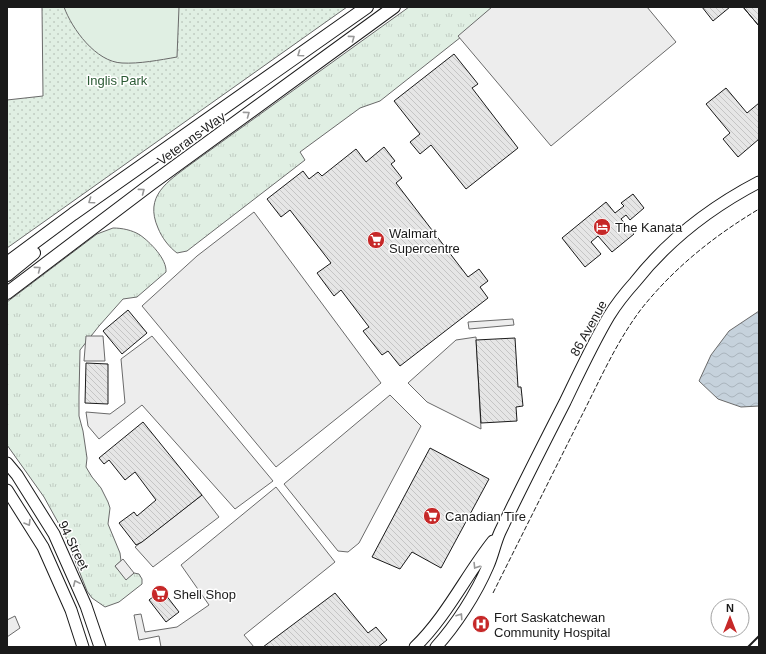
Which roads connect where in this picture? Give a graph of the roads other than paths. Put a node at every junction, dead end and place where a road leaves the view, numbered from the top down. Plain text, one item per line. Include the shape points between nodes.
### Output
1 (367, 7) edge
2 (394, 7) edge
3 (759, 182) edge
4 (73, 214) junction
5 (7, 263) edge
6 (7, 275) edge
7 (7, 293) edge
8 (7, 463) edge
9 (7, 490) edge
10 (499, 534) junction
11 (83, 647) edge
12 (100, 647) edge
13 (415, 647) edge
14 (436, 647) edge

1 -> 4 main road, Veterans Way
7 -> 2 main road, Veterans Way via 151,184
3 - 10 street, 86 Avenue via 734,195 696,221 655,258 622,297 597,337
4 - 5 main road, Veterans Way
4 - 6 main road via 64,229
12 -> 8 street, 94 Street via 86,606 54,534
9 -> 11 street via 43,547 71,610
10 -> 13 street, 86 Avenue via 443,614
14 -> 10 street, 86 Avenue via 465,608 482,578

